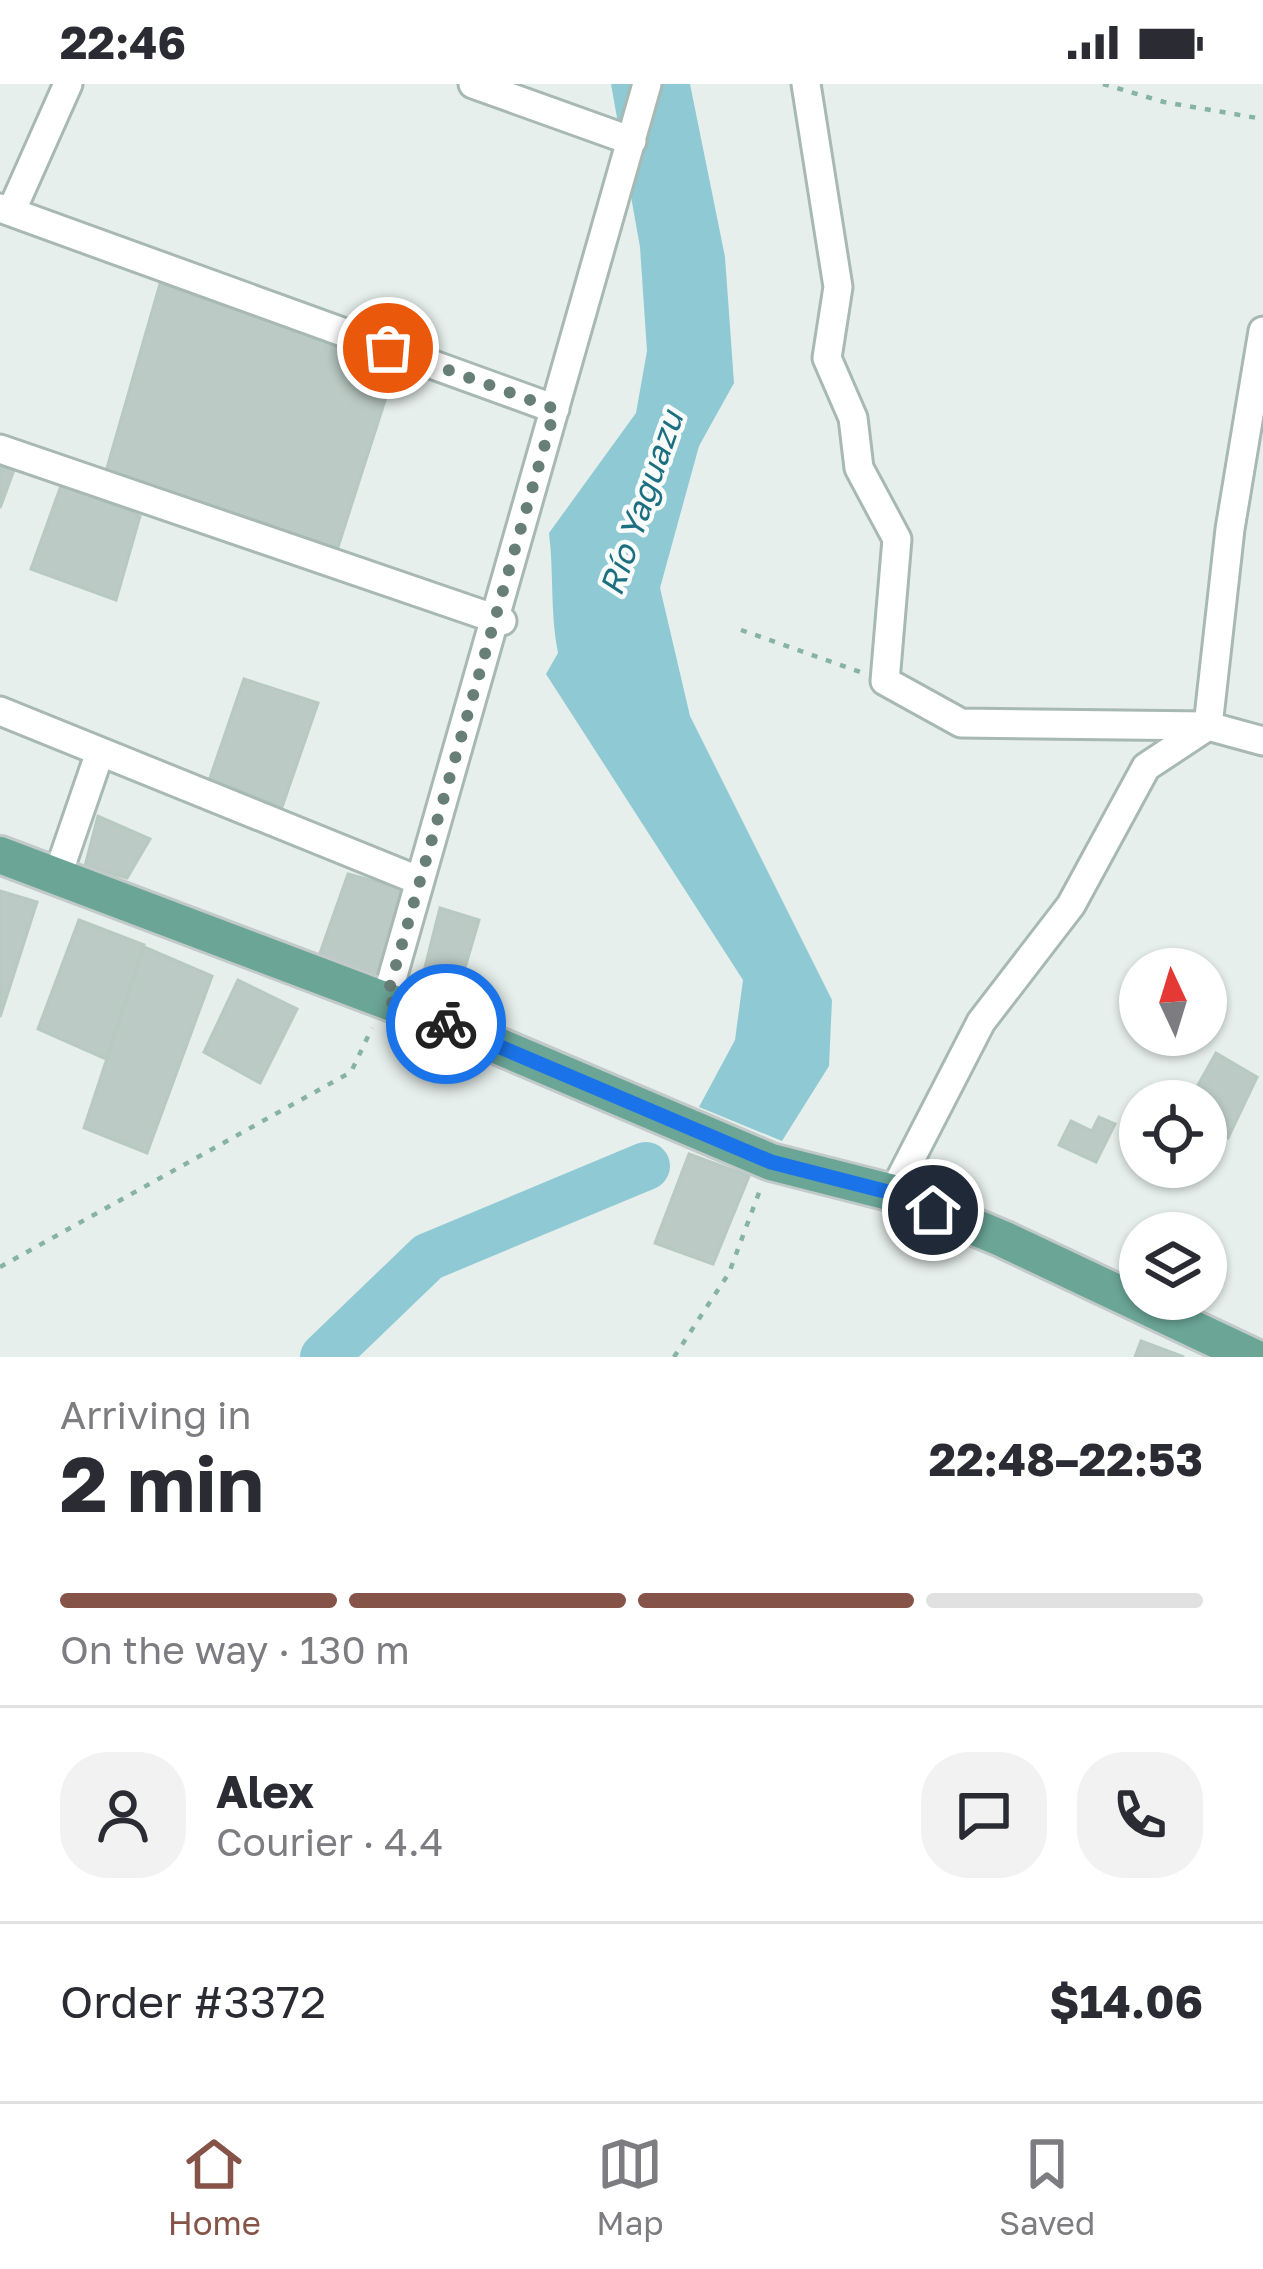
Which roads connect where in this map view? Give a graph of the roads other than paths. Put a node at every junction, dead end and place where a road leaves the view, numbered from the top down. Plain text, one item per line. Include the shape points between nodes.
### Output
1 (68, 84) edge
2 (473, 84) edge
3 (647, 84) edge
4 (806, 84) edge
5 (632, 141) junction
6 (5, 210) edge
7 (1263, 331) edge
8 (555, 409) junction
9 (0, 449) edge
10 (502, 621) dead end
11 (0, 711) edge
12 (1208, 726) junction
13 (1263, 741) edge
14 (100, 752) junction
15 (0, 855) edge
16 (57, 877) junction
17 (420, 881) junction
18 (386, 1000) junction
19 (892, 1193) junction
20 (1253, 1357) edge

1 - 6 street
2 - 5 street
3 - 5 street
4 - 12 street via 838,287 827,358 853,418 859,468 897,538 884,681 961,723
5 - 8 street
6 - 8 street
7 - 12 street
8 - 17 street
9 - 10 street
11 - 14 street
12 - 13 street
12 - 19 street via 1146,767 1071,905 981,1022
14 - 16 street
14 - 17 street
15 - 16 main road
16 - 18 main road
17 - 18 street
18 - 19 main road via 771,1162
19 - 20 main road

